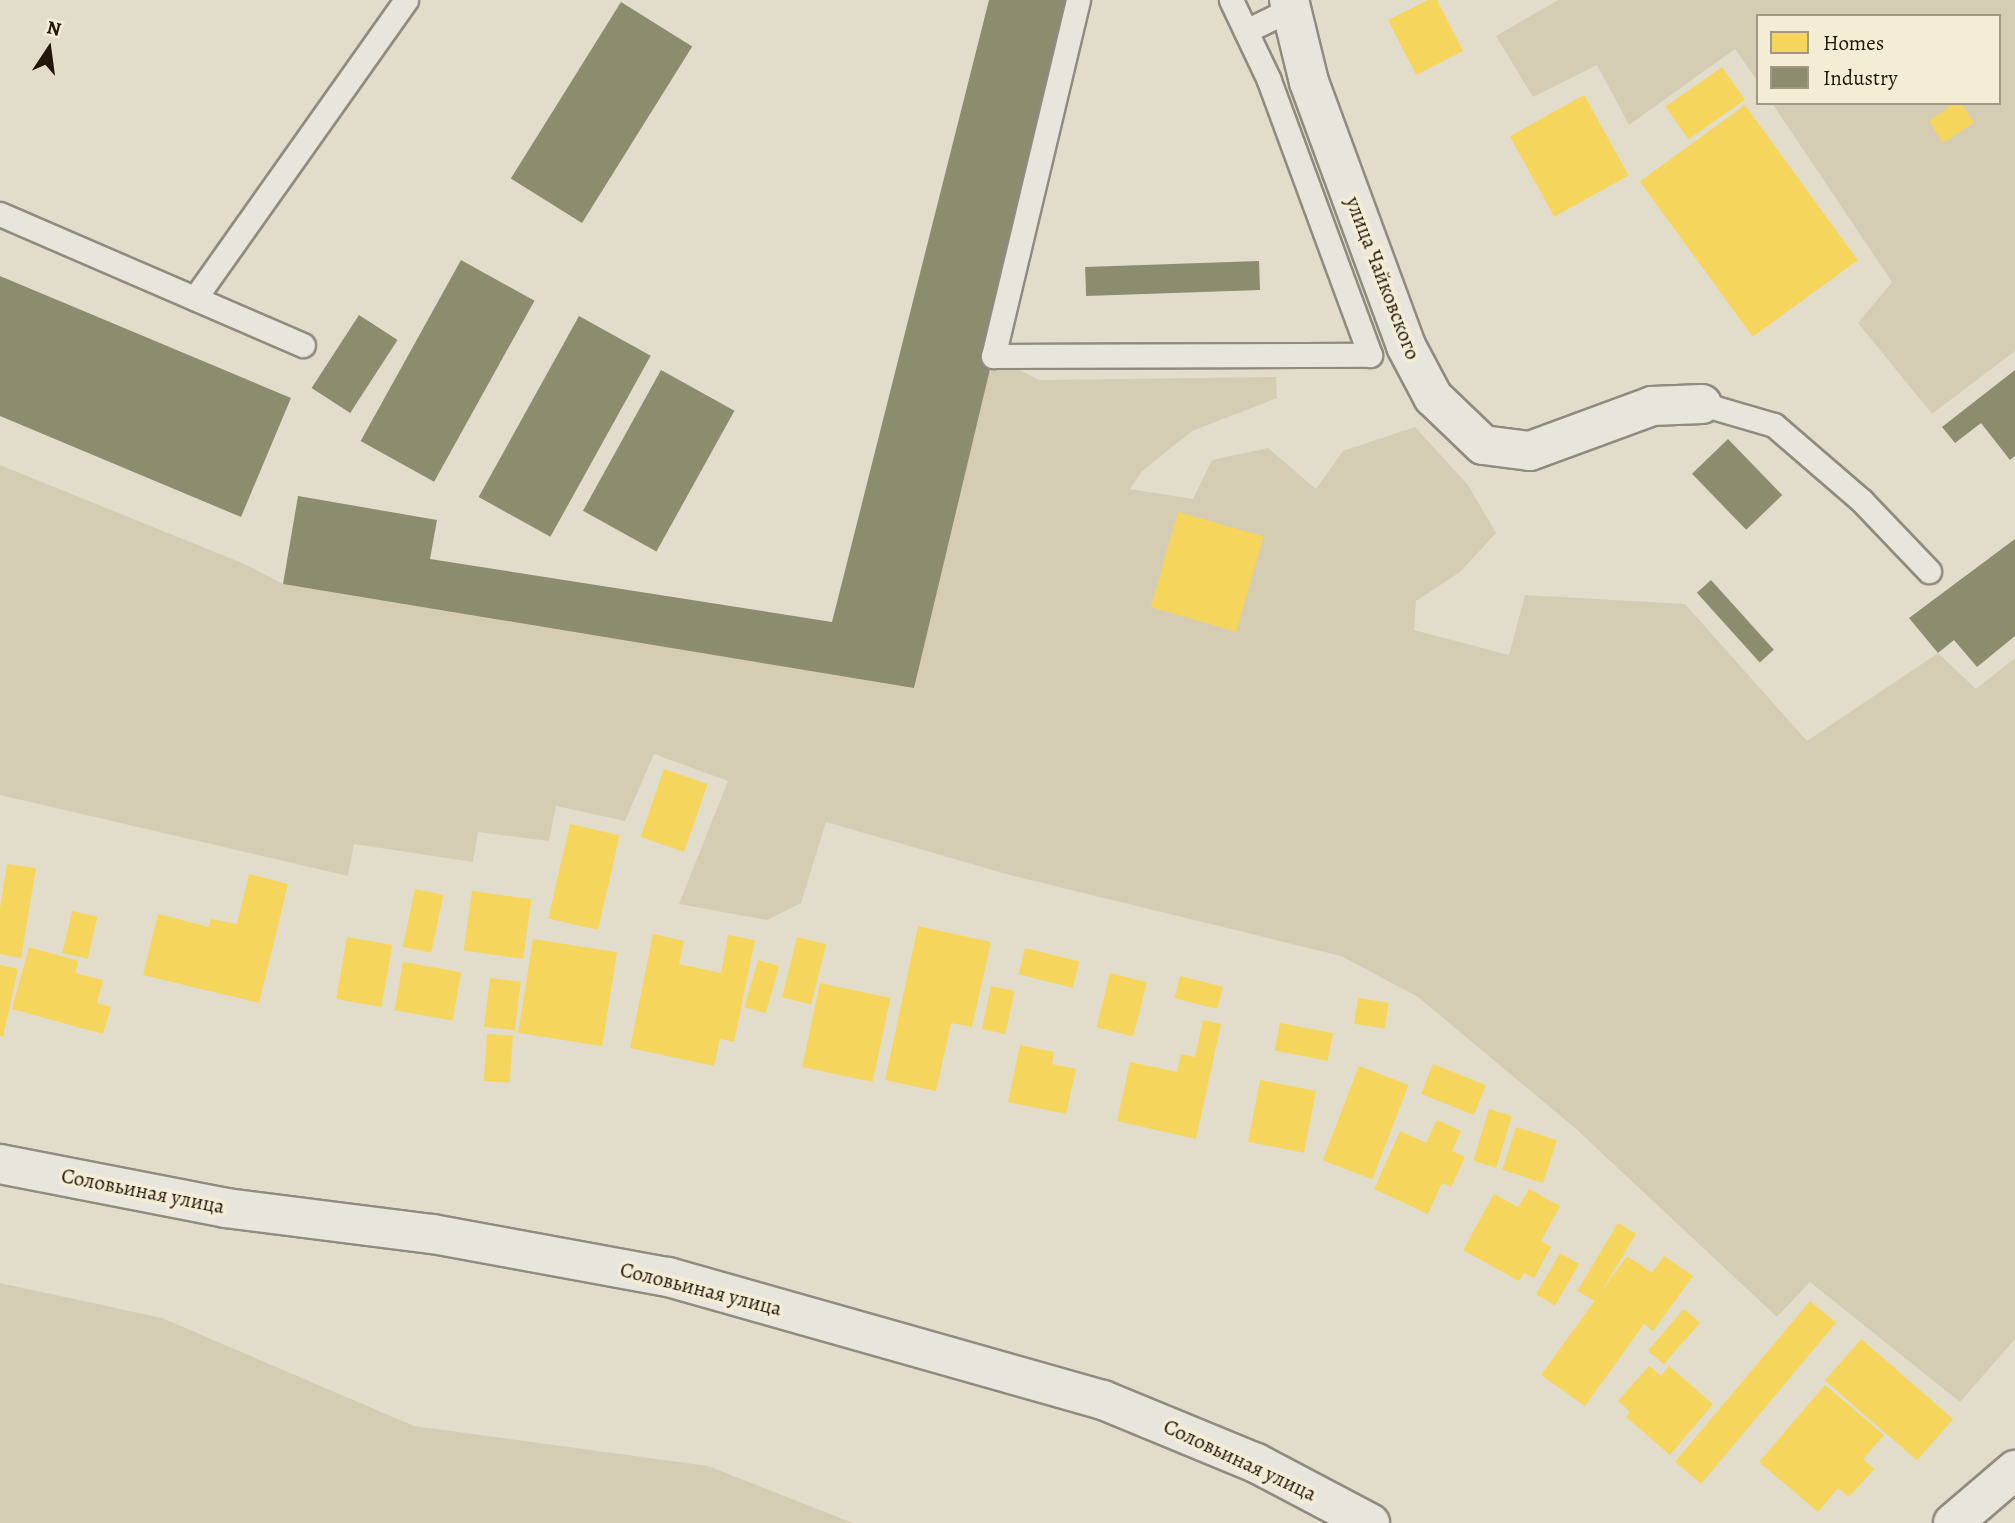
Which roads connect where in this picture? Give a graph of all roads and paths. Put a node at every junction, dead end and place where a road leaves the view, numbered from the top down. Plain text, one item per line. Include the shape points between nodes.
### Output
1 (406, 0) edge
2 (1079, 0) edge
3 (1231, 0) edge
4 (1290, 5) edge
5 (1246, 32) junction
6 (0, 214) edge
7 (195, 298) junction
8 (303, 345) dead end
9 (1702, 404) joint
10 (1929, 571) dead end
11 (0, 1164) edge
12 (2015, 1470) edge
13 (1961, 1521) edge
14 (1370, 1523) edge

1 - 7 lane
2 - 5 lane via 993,356 1370,355 1269,80
3 - 5 lane
4 - 5 lane
4 - 9 street, улица Чайковского via 1309,82 1406,346 1433,397 1483,444 1530,451 1652,406
6 - 7 lane
7 - 8 lane
9 - 10 lane, улица Чайковского via 1774,425 1861,501
11 - 14 street, Соловьиная улица via 226,1208 433,1234 668,1277 1103,1399 1256,1463
12 - 13 street

